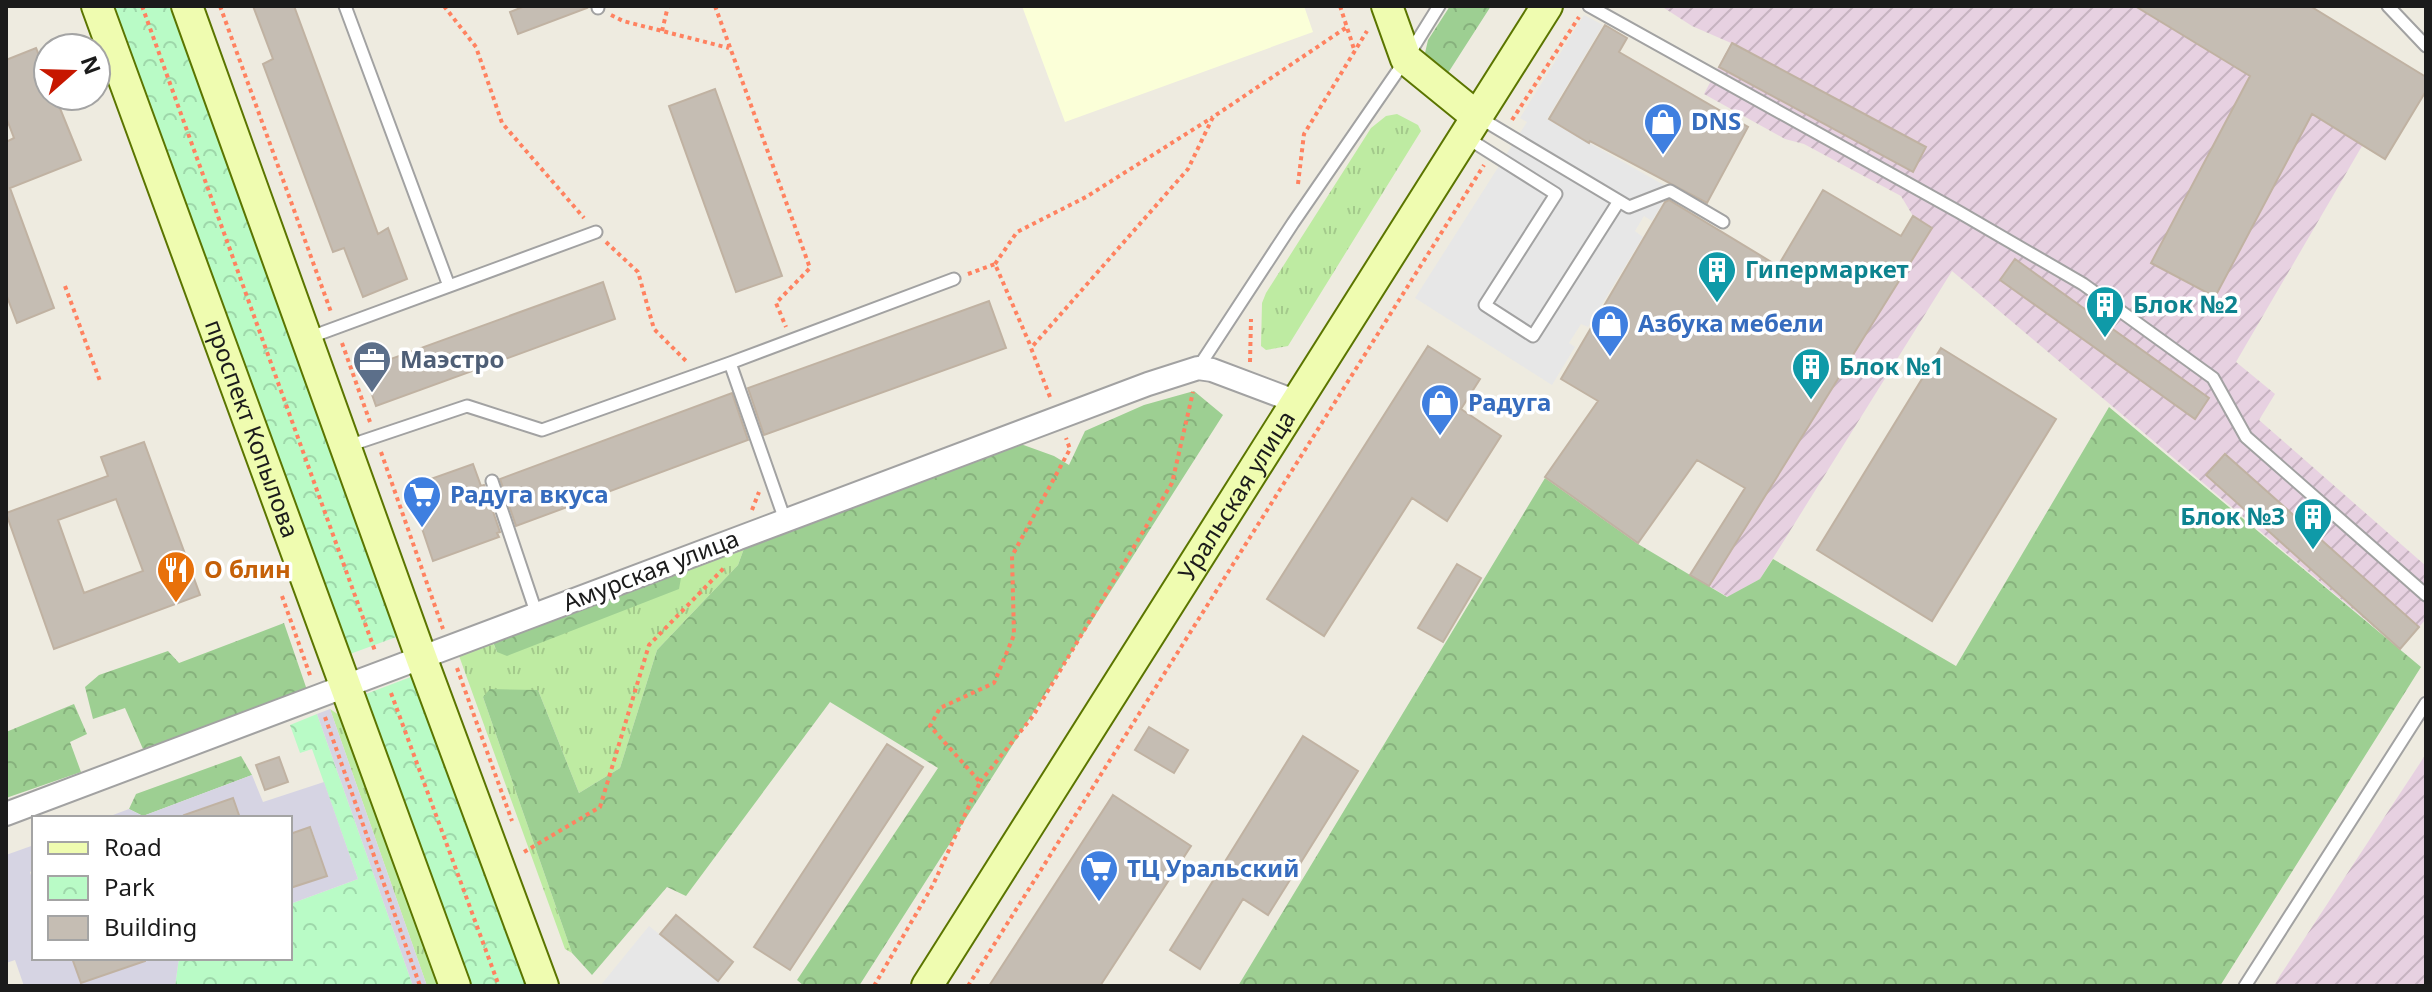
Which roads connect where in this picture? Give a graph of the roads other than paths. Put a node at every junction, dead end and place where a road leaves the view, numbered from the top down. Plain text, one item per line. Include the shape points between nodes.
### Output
1 (97, 6) edge
2 (187, 6) edge
3 (345, 6) edge
4 (1387, 6) edge
5 (1439, 6) edge
6 (1547, 6) edge
7 (1587, 6) edge
8 (2388, 6) edge
9 (2426, 46) edge
10 (1406, 59) junction
11 (1470, 126) junction
12 (1619, 201) junction
13 (1723, 222) dead end
14 (596, 232) road end
15 (954, 279) road end
16 (449, 286) junction
17 (307, 338) junction
18 (730, 363) junction
19 (1198, 368) junction
20 (1297, 402) junction
21 (346, 447) junction
22 (492, 481) dead end
23 (785, 520) junction
24 (2426, 595) edge
25 (537, 615) junction
26 (421, 657) junction
27 (346, 686) junction
28 (2426, 703) edge
29 (6, 814) edge
30 (455, 986) edge
31 (543, 986) edge
32 (927, 986) edge
33 (2245, 986) edge

1 - 27 street, проспект Копылова
2 - 17 street
3 - 16 lane
4 - 10 street
5 - 10 lane
6 - 11 street, Уральская улица
7 - 24 lane via 2083,284 2213,378 2246,437
8 - 9 lane
10 - 11 street
10 - 19 lane
11 - 12 lane via 1505,132
11 - 12 lane via 1491,153 1556,194 1485,305 1533,336
11 - 20 street, Уральская улица
12 - 13 lane via 1629,207 1670,191
14 - 16 lane
15 - 18 lane
16 - 17 lane
17 - 21 street
18 - 21 lane via 542,430 467,406
18 - 23 lane
19 - 20 street
19 - 23 street, Амурская улица
20 - 32 street, Уральская улица
21 - 26 street
22 - 25 lane
23 - 25 street, Амурская улица
25 - 26 street, Амурская улица
26 - 27 street, Амурская улица
26 - 31 street
27 - 29 street, Амурская улица
27 - 30 street, проспект Копылова
28 - 33 lane

